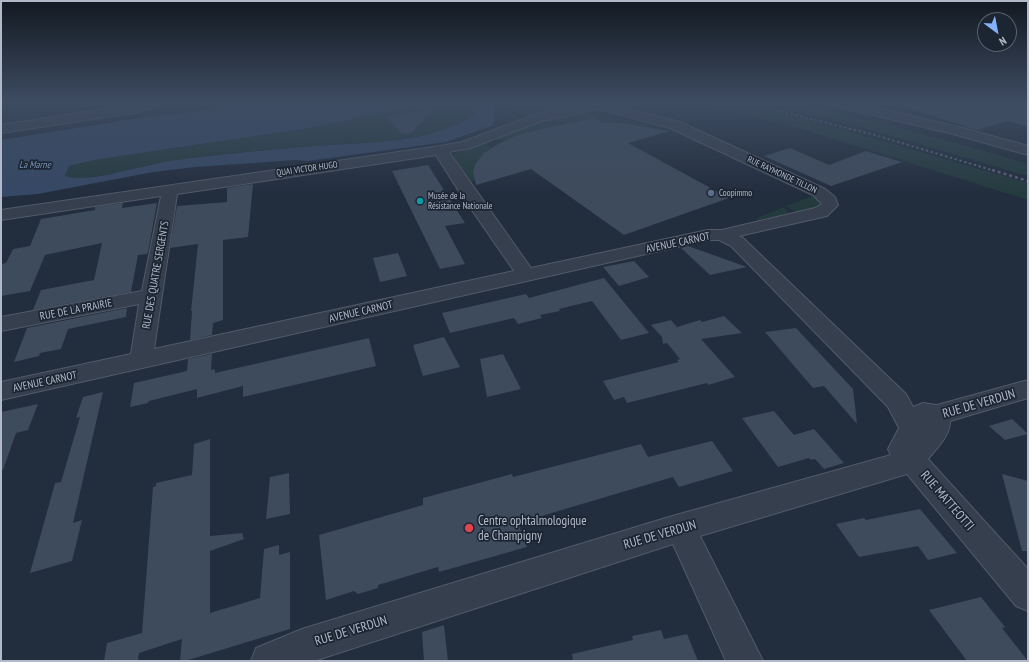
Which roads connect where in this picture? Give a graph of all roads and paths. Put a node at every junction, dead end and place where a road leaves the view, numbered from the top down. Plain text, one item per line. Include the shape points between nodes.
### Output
1 (495, 134) edge
2 (694, 134) edge
3 (970, 134) edge
4 (440, 150) junction
5 (1028, 151) edge
6 (170, 189) junction
7 (1, 215) edge
8 (722, 235) junction
9 (526, 275) junction
10 (151, 295) junction
11 (1, 324) edge
12 (141, 361) junction
13 (1028, 389) edge
14 (1, 392) edge
15 (897, 401) junction
16 (937, 415) junction
17 (911, 461) junction
18 (681, 529) junction
19 (1028, 594) edge
20 (269, 661) edge
21 (745, 661) edge

1 - 4 street, QUAI VICTOR HUGO via 465,145
2 - 8 street, RUE RAYMONDE TILLON via 819,192 829,200 830,205 821,212
3 - 5 street
4 - 6 street, QUAI VICTOR HUGO
4 - 9 street
6 - 7 street, QUAI VICTOR HUGO
6 - 10 street, RUE DES QUATRE SERGENTS
8 - 9 street, AVENUE CARNOT via 708,235
8 - 15 street, RUE MATTEOTTI via 737,242
9 - 12 street, AVENUE CARNOT
10 - 11 street, RUE DE LA PRAIRIE
10 - 12 street, RUE DES QUATRE SERGENTS
12 - 14 street, AVENUE CARNOT
13 - 16 street, RUE DE VERDUN
15 - 16 street, RUE MATTEOTTI via 915,412
15 - 17 street, RUE MATTEOTTI via 912,428 902,449
16 - 17 street, RUE DE VERDUN via 937,428
17 - 18 street, RUE DE VERDUN
17 - 19 street, RUE MATTEOTTI
18 - 20 street, RUE DE VERDUN via 302,647
18 - 21 street

